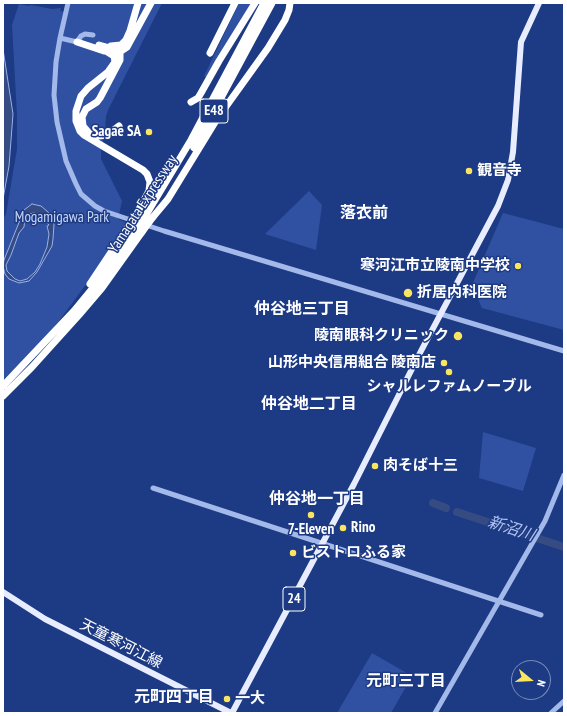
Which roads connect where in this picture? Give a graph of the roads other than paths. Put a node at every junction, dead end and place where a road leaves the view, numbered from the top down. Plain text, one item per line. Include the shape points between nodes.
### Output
1 (68, 3) edge
2 (138, 3) edge
3 (151, 3) edge
4 (235, 3) edge
5 (255, 3) edge
6 (264, 3) edge
7 (272, 3) edge
8 (290, 3) edge
9 (539, 3) edge
10 (93, 35) dead end
11 (60, 38) junction
12 (77, 42) junction
13 (98, 45) junction
14 (106, 51) junction
15 (119, 52) junction
16 (210, 53) dead end
17 (191, 102) dead end
18 (119, 126) dead end
19 (149, 216) junction
20 (139, 231) junction
21 (441, 314) junction
22 (58, 330) junction
23 (564, 351) edge
24 (28, 366) junction
25 (20, 375) junction
26 (3, 386) edge
27 (3, 396) edge
28 (564, 476) edge
29 (153, 488) dead end
30 (322, 544) junction
31 (3, 592) edge
32 (499, 601) junction
33 (541, 615) dead end
34 (564, 701) edge
35 (232, 713) edge
36 (435, 713) edge
37 (552, 713) edge

1 - 11 street
2 - 13 highway via 124,44
3 - 15 highway via 127,47
4 - 16 highway
5 - 17 highway via 222,54 198,98
6 - 19 highway, Yamagata Expressway / E48
7 - 19 highway, Yamagata Expressway / E48 via 196,144
8 - 19 highway via 285,20 268,48 217,119 168,198
9 - 21 main road, 24 via 521,42 513,152 508,180 498,206
10 - 12 street via 85,34
11 - 12 street
11 - 21 street via 54,95 61,142 66,161 81,194 94,206 164,231
12 - 13 highway
12 - 14 highway
13 - 15 highway via 114,48
14 - 15 highway
14 - 22 highway, bridge via 114,56 115,62 82,96 76,111 76,121 84,135 143,170 150,182 149,190 93,281
15 - 18 highway via 120,62 100,98 86,109 82,122 85,130 98,136 107,135
19 - 20 highway, Yamagata Expressway / E48, bridge
20 - 22 highway, Yamagata Expressway / E48
20 - 24 highway, Yamagata Expressway / E48 via 102,288 80,315
21 - 23 street
21 - 30 main road, 24
22 - 24 highway, Yamagata Expressway / E48
24 - 25 highway, Yamagata Expressway / E48
25 - 26 highway, Yamagata Expressway / E48
25 - 27 highway, Yamagata Expressway / E48
28 - 32 street via 550,512
29 - 30 street
30 - 32 street
30 - 35 main road, 24
31 - 35 main road, 天童寒河江線 / 24 via 45,619
32 - 33 street
32 - 36 street
34 - 37 street

